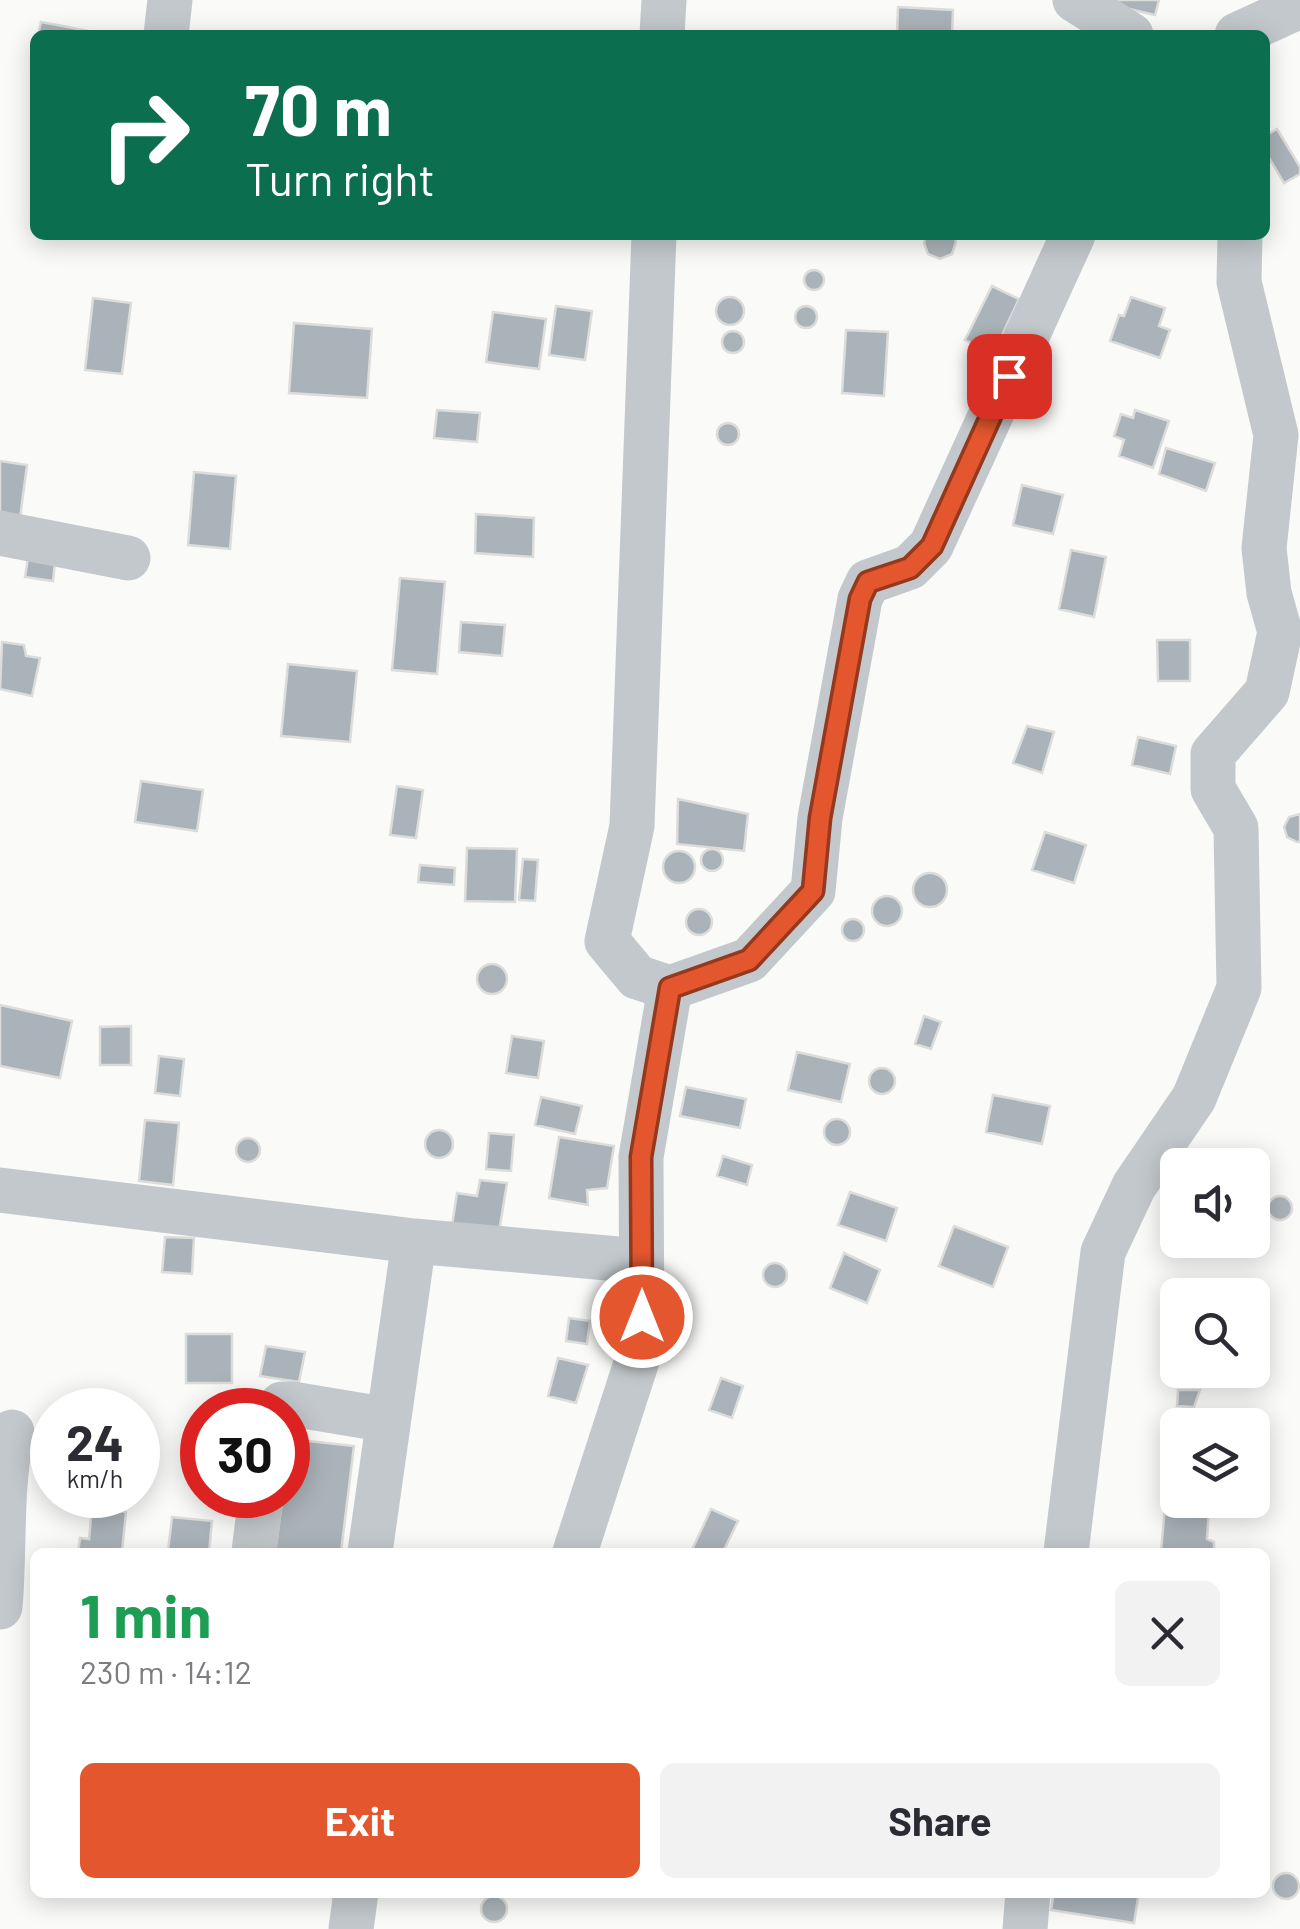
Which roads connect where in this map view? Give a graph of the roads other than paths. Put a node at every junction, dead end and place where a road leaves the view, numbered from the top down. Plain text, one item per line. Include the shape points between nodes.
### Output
1 (170, 0) edge
2 (664, 0) edge
3 (1075, 0) edge
4 (1300, 6) edge
5 (167, 30) edge
6 (662, 30) edge
7 (1123, 30) edge
8 (1248, 30) edge
9 (654, 240) edge
10 (1071, 240) edge
11 (1240, 240) edge
12 (0, 533) edge
13 (128, 558) dead end
14 (670, 988) junction
15 (0, 1190) edge
16 (414, 1241) junction
17 (642, 1261) junction
18 (310, 1407) edge
19 (388, 1420) junction
20 (12, 1432) dead end
21 (258, 1518) edge
22 (254, 1548) edge
23 (371, 1548) edge
24 (576, 1548) edge
25 (1066, 1548) edge
26 (0, 1607) edge
27 (355, 1898) edge
28 (1028, 1898) edge
29 (352, 1929) edge
30 (1025, 1929) edge

1 - 5 street
2 - 6 street
3 - 7 street
4 - 8 street
9 - 14 street via 632,826 607,941 637,977
10 - 14 street via 932,546 910,568 868,582 860,599 813,891 749,960
11 - 25 street via 1240,282 1276,434 1264,548 1280,632 1266,692 1213,754 1213,788 1236,828 1240,988 1194,1098 1134,1186 1103,1252
12 - 13 street
14 - 17 street via 641,1157
15 - 16 street
16 - 17 street
16 - 19 street
17 - 24 street via 642,1344
18 - 19 street
19 - 23 street
20 - 26 street
21 - 22 street
27 - 29 street
28 - 30 street

